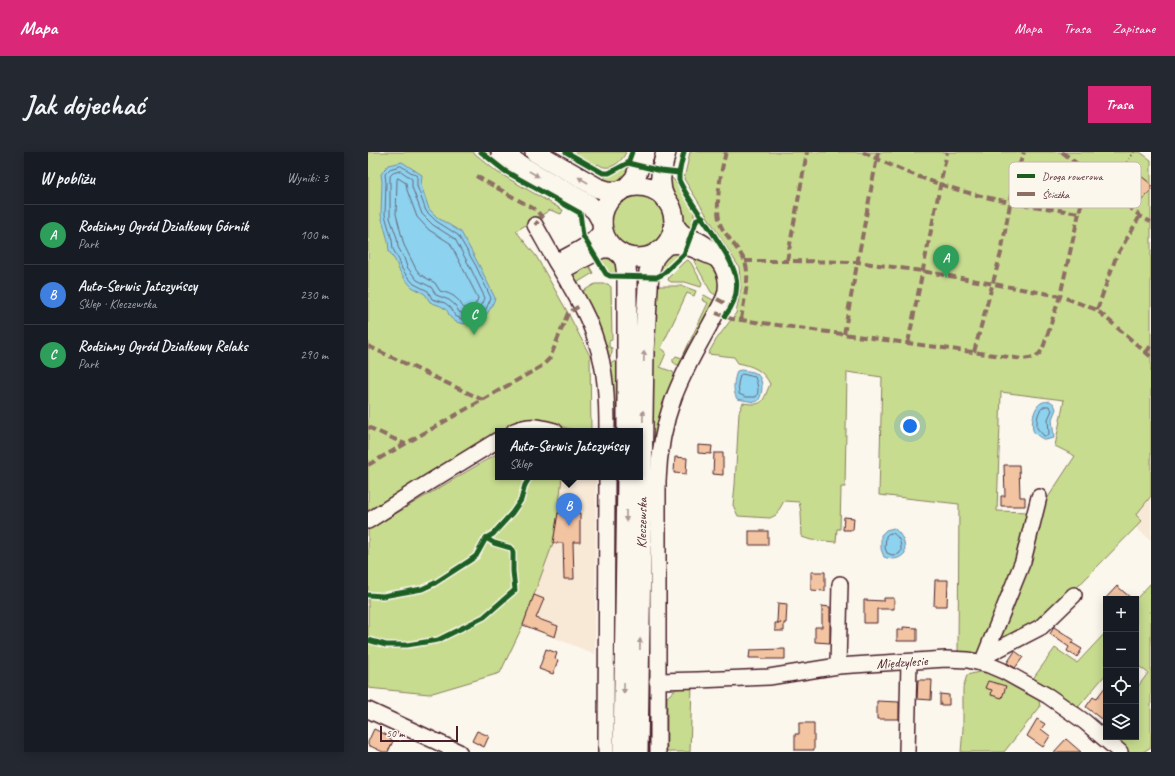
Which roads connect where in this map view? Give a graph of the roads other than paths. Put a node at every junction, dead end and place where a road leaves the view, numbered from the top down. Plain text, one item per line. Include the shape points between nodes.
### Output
1 (501, 152) edge
2 (535, 152) edge
3 (645, 152) edge
4 (666, 152) edge
5 (622, 190) junction
6 (665, 199) junction
7 (673, 219) junction
8 (535, 225) dead end
9 (602, 225) junction
10 (661, 249) junction
11 (617, 251) junction
12 (717, 259) junction
13 (559, 267) junction
14 (521, 428) edge
15 (544, 428) edge
16 (607, 428) edge
17 (627, 428) edge
18 (643, 428) edge
19 (495, 442) edge
20 (607, 480) edge
21 (627, 480) edge
22 (642, 480) edge
23 (1039, 498) dead end
24 (368, 521) edge
25 (840, 584) dead end
26 (1074, 595) dead end
27 (984, 660) junction
28 (909, 662) junction
29 (838, 666) junction
30 (657, 681) junction
31 (368, 710) edge
32 (459, 752) edge
33 (606, 752) edge
34 (623, 752) edge
35 (638, 752) edge
36 (658, 752) edge
37 (907, 752) edge
38 (1120, 752) edge

1 -> 9 main road via 588,204 596,211
5 -> 2 main road via 608,191 598,188
3 - 5 main road via 635,178
4 - 6 main road via 660,182
5 - 6 main road via 638,186 650,188
5 - 9 main road via 608,202
6 - 7 main road
7 - 10 main road via 670,237
7 - 12 street via 681,232 709,247
8 - 13 street
9 - 11 main road via 608,242
9 - 13 street via 598,237
10 - 11 main road via 649,256 637,258 625,256
10 - 12 street via 670,245 682,246
18 -> 10 main road, Kleczewska via 649,272 654,258
11 - 13 street via 602,250
11 - 17 main road via 625,261 627,276
12 - 30 street via 725,274 725,294 674,397 660,452
13 - 16 street via 581,305 597,343 605,383
14 - 15 street
19 - 24 street
20 - 33 street
21 -> 34 main road, Kleczewska
35 -> 22 main road, Kleczewska
23 - 27 street via 1023,561
25 - 29 street
26 - 27 street via 1041,627
27 - 28 street, Międzylesie via 946,659
27 - 38 street, Międzylesie via 1060,704
28 - 29 street, Międzylesie
28 - 37 street
29 - 30 street, Międzylesie via 769,676
30 - 36 street
31 - 32 street

